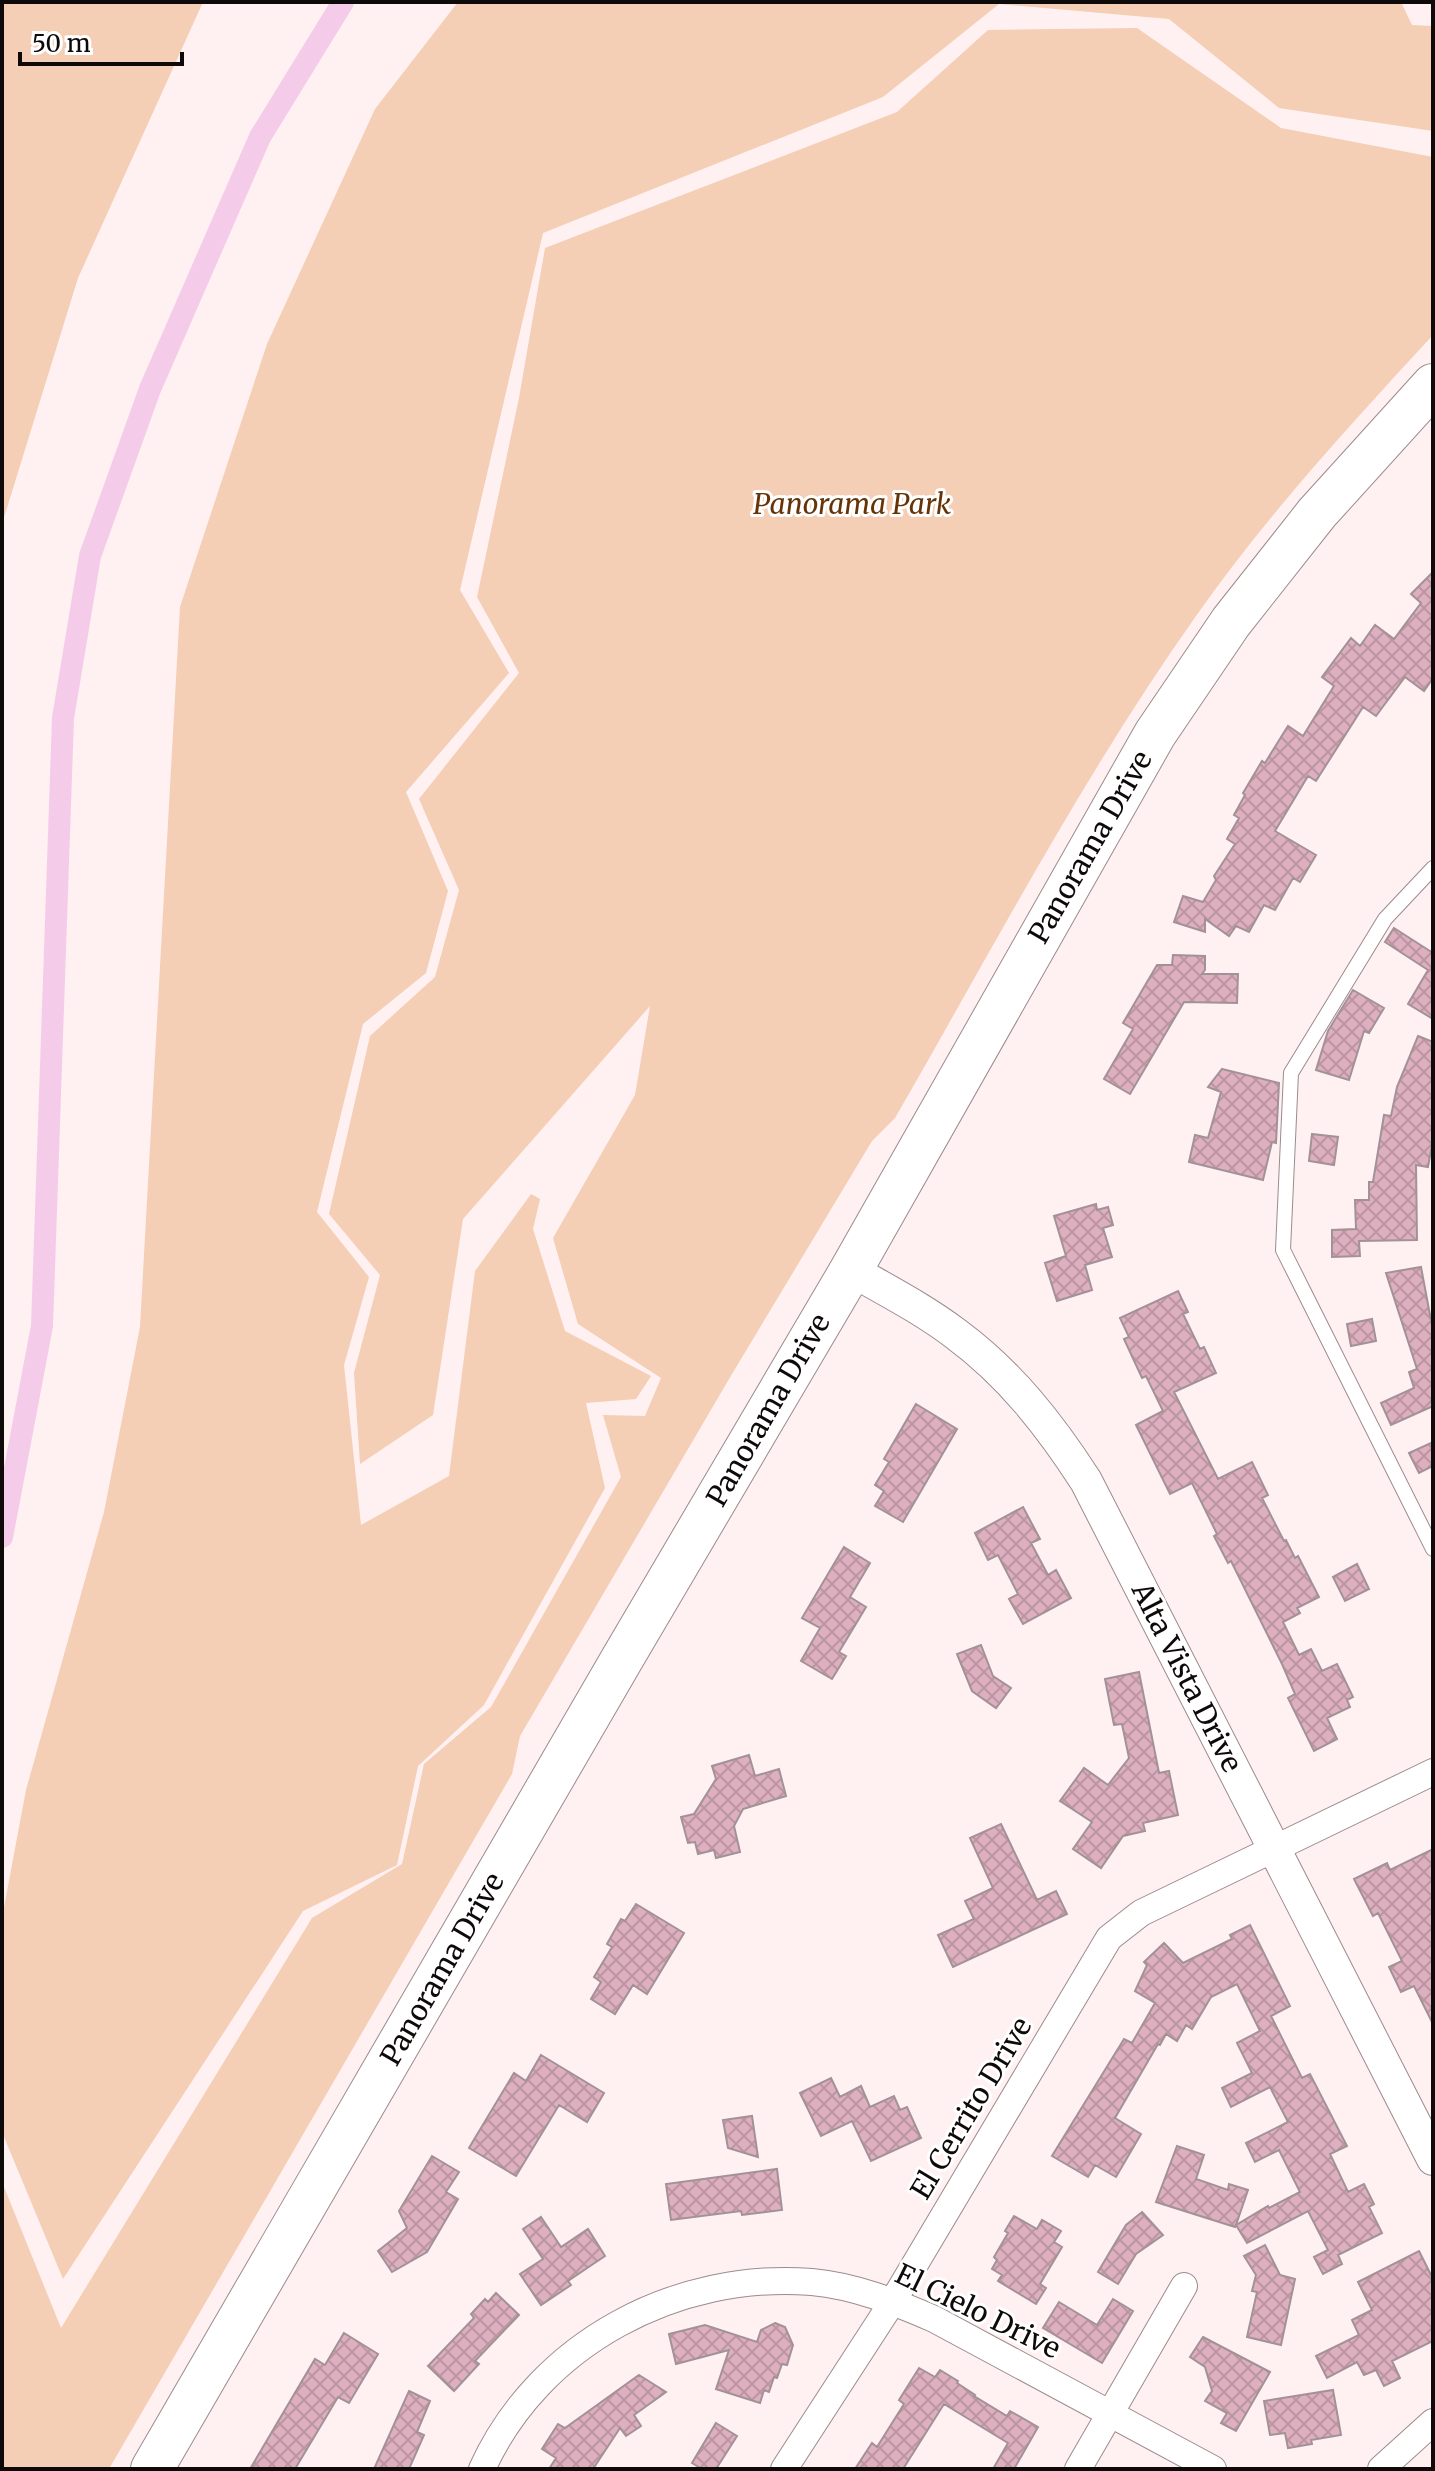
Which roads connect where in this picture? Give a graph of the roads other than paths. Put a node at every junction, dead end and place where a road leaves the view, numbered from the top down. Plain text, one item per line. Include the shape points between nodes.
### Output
1 (1433, 385) edge
2 (1433, 868) edge
3 (851, 1270) junction
4 (1433, 1549) edge
5 (1433, 1772) edge
6 (1275, 1850) junction
7 (1433, 2159) edge
8 (1184, 2286) dead end
9 (893, 2301) junction
10 (1110, 2414) junction
11 (1433, 2422) edge
12 (152, 2469) edge
13 (482, 2469) edge
14 (784, 2469) edge
15 (1078, 2469) edge
16 (1213, 2469) edge
17 (1381, 2469) edge

1 - 3 main road, Panorama Drive via 1317,513 1231,622 1155,734
2 - 4 lane via 1385,919 1291,1073 1283,1250
3 - 6 street, Alta Vista Drive via 956,1334 996,1367 1058,1438 1086,1481
3 - 12 main road, Panorama Drive
5 - 6 street, El Cerrito Drive
6 - 7 street, Alta Vista Drive
6 - 9 street, El Cerrito Drive via 1141,1913 1109,1938
8 - 10 street
9 - 10 street, El Cielo Drive
9 - 13 street, El Cielo Drive via 841,2287 774,2281 728,2285 643,2310 592,2339 537,2387 508,2423
9 - 14 street, El Cerrito Drive
10 - 15 street
10 - 16 street, El Cielo Drive
11 - 17 street

